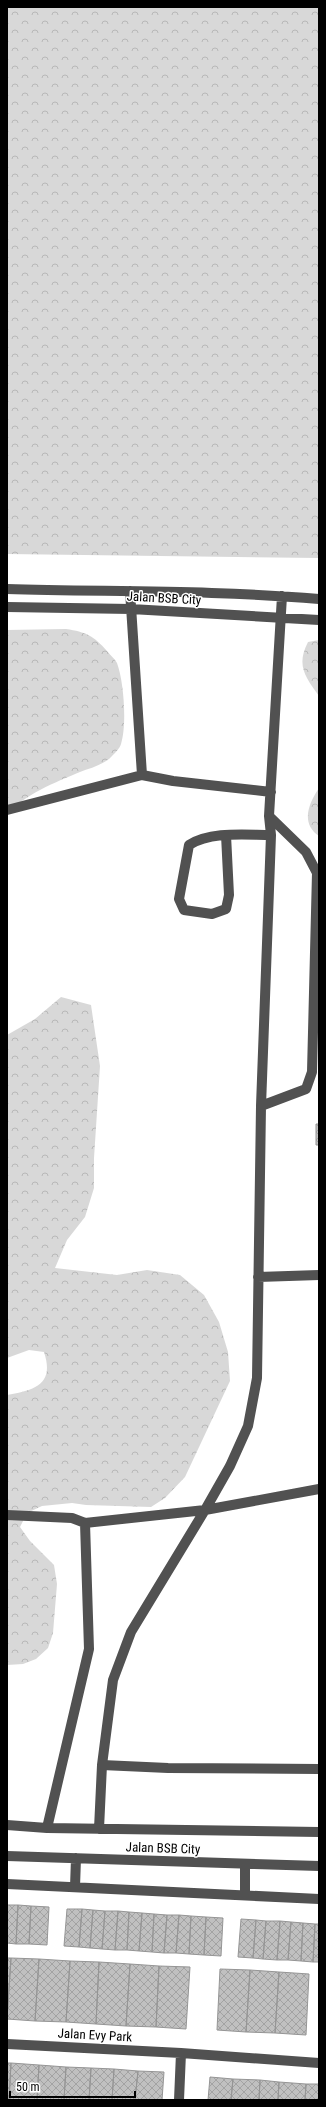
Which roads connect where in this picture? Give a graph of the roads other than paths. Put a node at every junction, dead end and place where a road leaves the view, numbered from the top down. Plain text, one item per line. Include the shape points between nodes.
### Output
1 (7, 589) edge
2 (130, 591) junction
3 (282, 596) junction
4 (319, 599) edge
5 (7, 607) edge
6 (131, 608) junction
7 (280, 617) junction
8 (319, 620) edge
9 (142, 775) junction
10 (271, 792) junction
11 (7, 810) edge
12 (270, 816) junction
13 (226, 835) junction
14 (271, 835) junction
15 (261, 1106) junction
16 (319, 1275) edge
17 (258, 1277) junction
18 (319, 1489) edge
19 (205, 1510) junction
20 (7, 1515) edge
21 (85, 1523) junction
22 (102, 1765) junction
23 (319, 1769) edge
24 (7, 1826) edge
25 (47, 1828) junction
26 (99, 1829) junction
27 (319, 1832) edge
28 (7, 1856) edge
29 (76, 1858) junction
30 (245, 1864) junction
31 (319, 1866) edge
32 (7, 1884) edge
33 (75, 1887) junction
34 (245, 1895) junction
35 (319, 1899) edge
36 (7, 2044) edge
37 (181, 2053) junction
38 (319, 2063) edge
39 (179, 2100) edge

1 - 2 street, Jalan BSB City
2 - 3 street, Jalan BSB City
2 - 6 street
3 - 4 street, Jalan BSB City
3 - 7 street
5 - 6 street, Jalan BSB City
6 - 7 street, Jalan BSB City
6 - 9 street
7 - 8 street, Jalan BSB City
7 - 10 street
9 - 10 street
9 - 11 street
10 - 12 street
12 - 14 street
12 - 15 street via 306,852 317,873 314,1026 312,1072 306,1089
13 - 13 street via 198,839 189,845 179,899 184,910 212,914 226,909 229,895
13 - 14 street
14 - 15 street
15 - 17 street
16 - 17 street
17 - 19 street via 257,1378 248,1426 230,1466
18 - 19 street
19 - 21 street
19 - 22 street via 131,1632 113,1680
20 - 21 street via 72,1518
21 - 25 street via 89,1649
22 - 23 street
22 - 26 street
24 - 25 street, Jalan BSB City
25 - 26 street, Jalan BSB City
26 - 27 street, Jalan BSB City
28 - 29 street, Jalan BSB City
29 - 30 street, Jalan BSB City
29 - 33 street
30 - 31 street, Jalan BSB City
30 - 34 street
32 - 33 street
33 - 34 street
34 - 35 street
36 - 37 street, Jalan Evy Park
37 - 38 street, Jalan Evy Park
37 - 39 street

